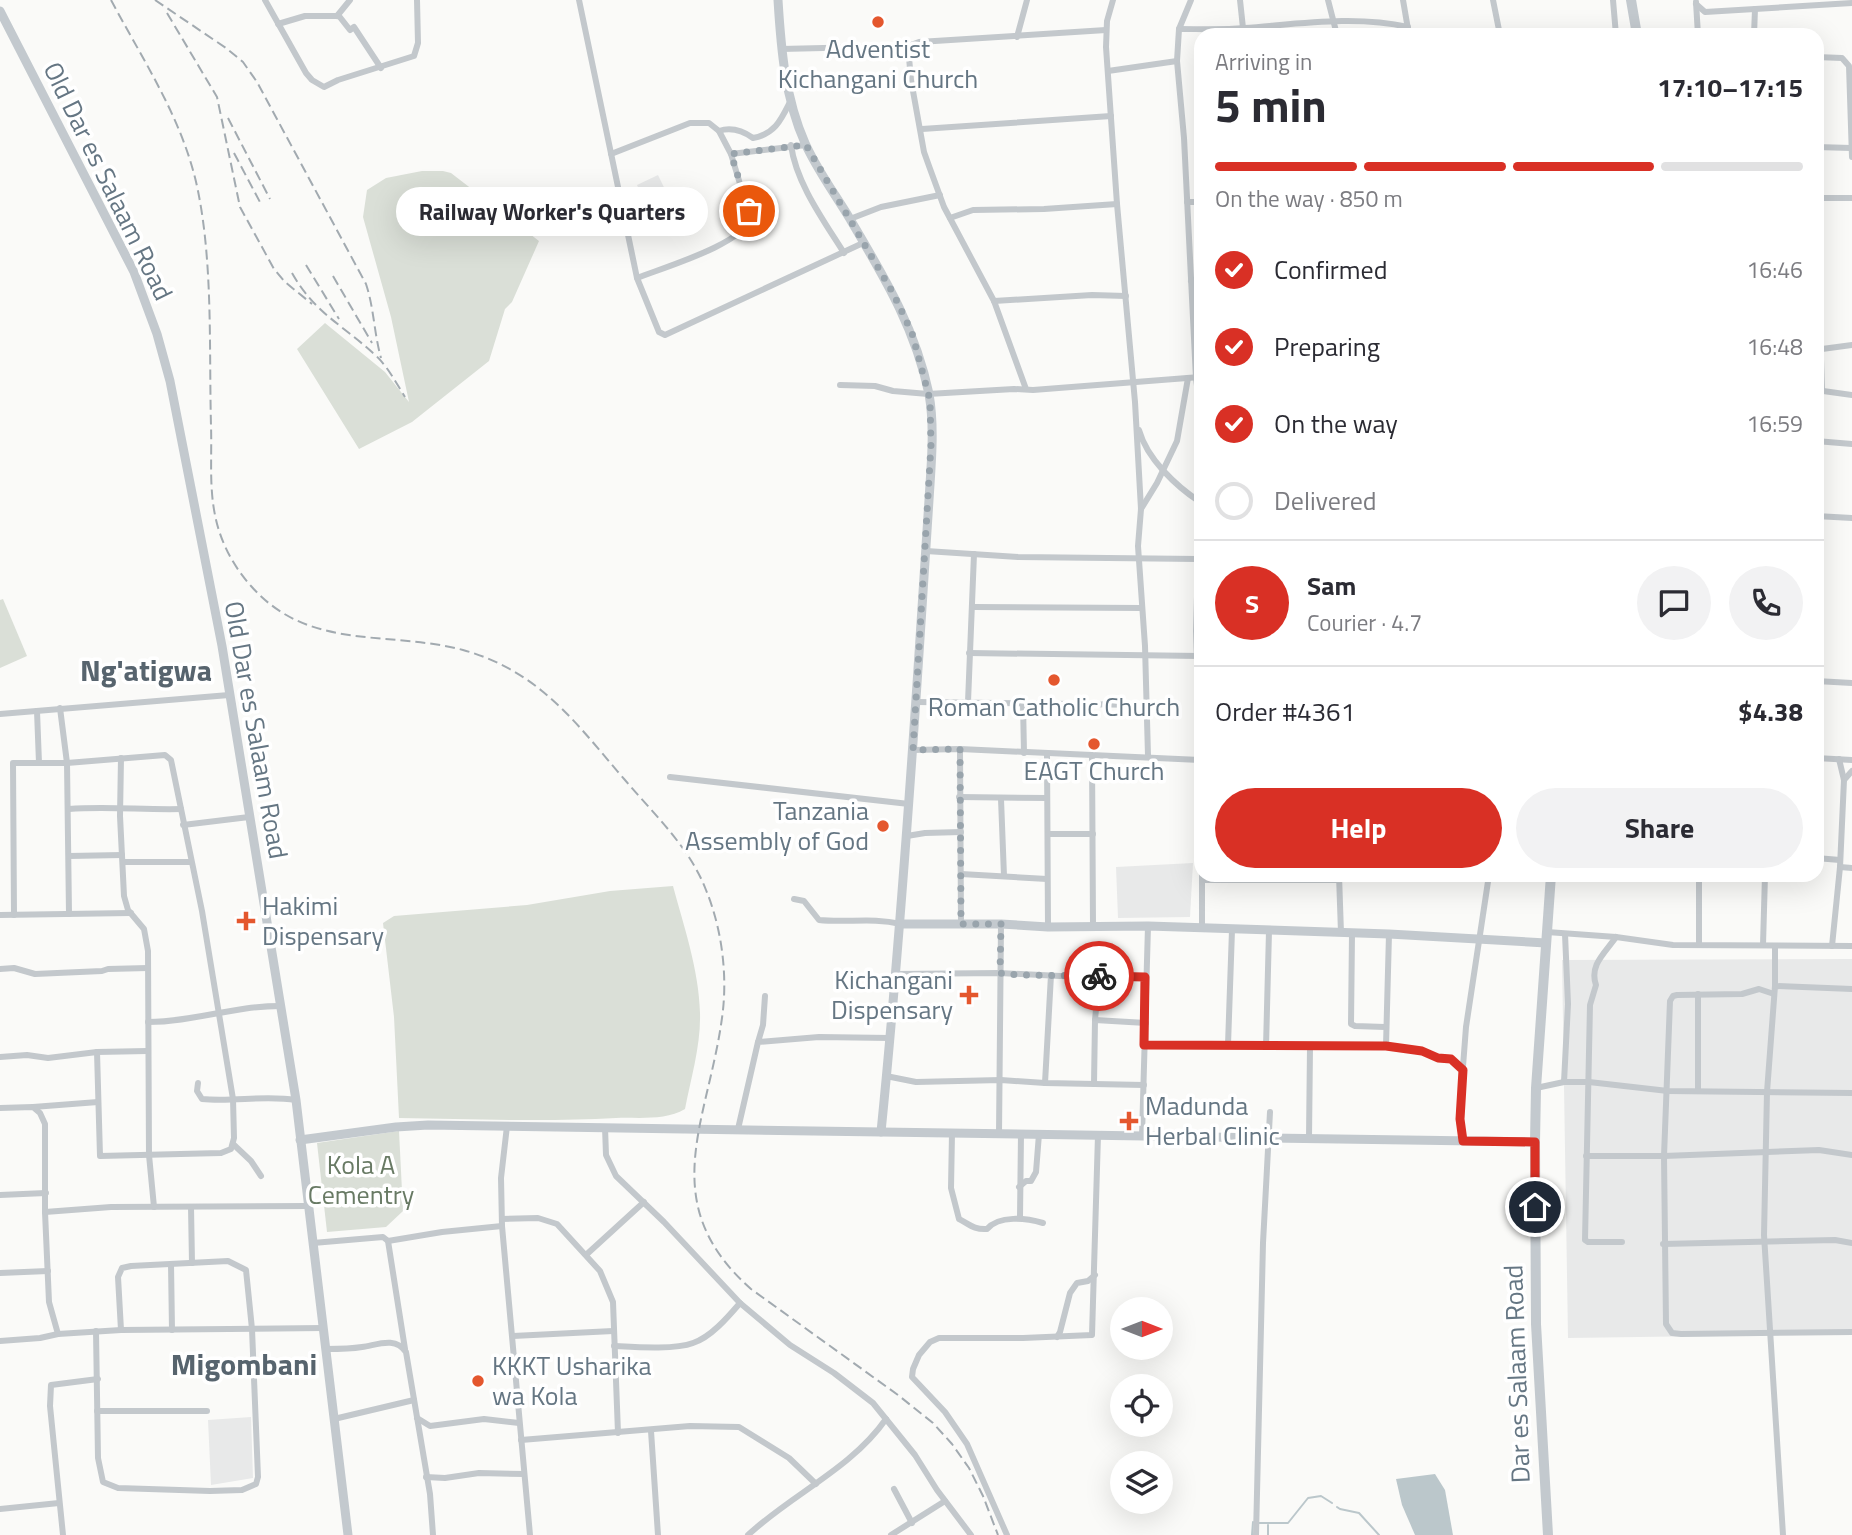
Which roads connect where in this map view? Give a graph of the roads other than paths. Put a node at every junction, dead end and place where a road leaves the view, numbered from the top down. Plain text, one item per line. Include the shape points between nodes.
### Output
1 (265, 0) edge
2 (270, 0) edge
3 (350, 0) edge
4 (417, 0) edge
5 (579, 0) edge
6 (778, 0) edge
7 (1027, 0) edge
8 (1113, 0) edge
9 (1191, 0) edge
10 (1240, 0) edge
11 (1328, 0) edge
12 (1403, 0) edge
13 (1493, 0) edge
14 (1613, 0) edge
15 (1631, 0) edge
16 (1696, 2) edge
17 (1800, 3) edge
18 (1852, 3) edge
19 (271, 9) junction
20 (1755, 9) junction
21 (0, 11) edge
22 (337, 16) junction
23 (1334, 22) junction
24 (278, 24) junction
25 (1408, 27) joint
26 (1242, 28) edge
27 (1255, 28) edge
28 (1335, 28) edge
29 (1499, 28) edge
30 (1615, 28) edge
31 (1636, 28) edge
32 (1698, 28) edge
33 (1754, 28) edge
34 (1179, 29) junction
35 (1194, 29) edge
36 (1106, 30) junction
37 (1017, 37) junction
38 (908, 46) junction
39 (781, 49) junction
40 (1824, 57) edge
41 (1177, 61) junction
42 (381, 68) junction
43 (1108, 71) junction
44 (791, 102) junction
45 (1852, 102) edge
46 (1111, 116) junction
47 (922, 130) junction
48 (719, 131) junction
49 (757, 138) junction
50 (791, 145) junction
51 (806, 145) junction
52 (1824, 147) edge
53 (769, 148) junction
54 (1851, 148) edge
55 (611, 154) junction
56 (731, 154) junction
57 (1852, 157) edge
58 (940, 195) junction
59 (1824, 198) edge
60 (1852, 198) edge
61 (1186, 202) junction
62 (1194, 202) edge
63 (1117, 204) junction
64 (950, 218) junction
65 (850, 219) junction
66 (863, 243) junction
67 (844, 253) junction
68 (637, 278) junction
69 (1192, 281) joint
70 (1126, 296) junction
71 (994, 301) junction
72 (1194, 334) edge
73 (1193, 337) junction
74 (1852, 345) edge
75 (1824, 346) edge
76 (1194, 358) edge
77 (1194, 378) edge
78 (1194, 382) edge
79 (1134, 383) junction
80 (840, 385) dead end
81 (1026, 389) junction
82 (1824, 391) edge
83 (928, 394) junction
84 (1852, 395) edge
85 (1136, 418) junction
86 (1824, 442) edge
87 (1852, 444) edge
88 (1163, 469) junction
89 (1194, 500) edge
90 (1141, 509) junction
91 (1824, 516) edge
92 (1852, 518) edge
93 (926, 551) junction
94 (974, 554) junction
95 (1138, 559) junction
96 (1194, 559) edge
97 (973, 607) junction
98 (1142, 608) junction
99 (970, 653) junction
100 (1145, 655) junction
101 (1194, 656) edge
102 (1824, 681) edge
103 (1852, 683) edge
104 (229, 695) junction
105 (916, 702) junction
106 (968, 702) junction
107 (1023, 703) junction
108 (1147, 705) junction
109 (60, 708) junction
110 (37, 711) junction
111 (0, 714) edge
112 (960, 749) junction
113 (913, 750) junction
114 (1024, 753) junction
115 (1047, 754) junction
116 (1092, 755) junction
117 (1148, 756) junction
118 (121, 758) junction
119 (1824, 759) edge
120 (1194, 760) edge
121 (1839, 760) junction
122 (1852, 760) edge
123 (40, 763) junction
124 (67, 763) junction
125 (1852, 771) edge
126 (670, 777) dead end
127 (1844, 780) junction
128 (960, 797) junction
129 (1001, 799) junction
130 (1047, 799) junction
131 (909, 804) junction
132 (69, 809) junction
133 (181, 809) junction
134 (121, 810) junction
135 (249, 817) junction
136 (183, 825) junction
137 (961, 832) junction
138 (1048, 834) junction
139 (1093, 834) junction
140 (906, 836) junction
141 (69, 856) junction
142 (122, 859) junction
143 (1824, 860) edge
144 (191, 862) junction
145 (1840, 863) junction
146 (1852, 868) edge
147 (961, 874) junction
148 (1004, 876) junction
149 (1047, 879) junction
150 (1202, 882) edge
151 (1339, 882) edge
152 (1488, 882) edge
153 (1550, 882) edge
154 (1699, 882) edge
155 (1765, 882) edge
156 (794, 899) dead end
157 (132, 913) junction
158 (69, 914) junction
159 (0, 915) edge
160 (14, 915) junction
161 (901, 924) junction
162 (961, 924) junction
163 (1001, 924) junction
164 (1094, 925) junction
165 (1148, 926) junction
166 (1048, 927) junction
167 (1202, 929) junction
168 (1233, 930) junction
169 (1269, 931) junction
170 (1341, 933) junction
171 (1352, 934) junction
172 (1389, 934) junction
173 (1565, 934) junction
174 (1546, 937) junction
175 (1616, 937) junction
176 (1478, 938) junction
177 (1699, 944) junction
178 (1763, 945) junction
179 (1775, 946) junction
180 (1832, 946) junction
181 (1852, 946) edge
182 (148, 968) junction
183 (0, 969) edge
184 (1000, 973) junction
185 (896, 974) junction
186 (1051, 975) junction
187 (1098, 976) junction
188 (1145, 977) junction
189 (1852, 989) edge
190 (1775, 990) junction
191 (1698, 994) junction
192 (765, 996) dead end
193 (280, 1006) junction
194 (218, 1012) junction
195 (1095, 1020) junction
196 (148, 1022) junction
197 (1146, 1023) junction
198 (763, 1025) junction
199 (1385, 1027) junction
200 (890, 1038) junction
201 (772, 1039) junction
202 (758, 1042) junction
203 (1144, 1045) junction
204 (1228, 1045) junction
205 (1266, 1046) junction
206 (1386, 1046) junction
207 (1310, 1047) junction
208 (147, 1051) junction
209 (97, 1052) junction
210 (0, 1057) edge
211 (1463, 1070) junction
212 (886, 1076) junction
213 (1001, 1080) junction
214 (1564, 1082) junction
215 (1589, 1082) junction
216 (198, 1083) dead end
217 (1045, 1083) junction
218 (1094, 1083) junction
219 (1144, 1085) junction
220 (1536, 1088) junction
221 (1668, 1091) junction
222 (1699, 1091) junction
223 (1767, 1092) junction
224 (1852, 1093) edge
225 (233, 1099) junction
226 (296, 1100) junction
227 (98, 1102) junction
228 (33, 1107) junction
229 (0, 1108) edge
230 (1270, 1112) dead end
231 (507, 1126) junction
232 (605, 1127) junction
233 (738, 1129) junction
234 (881, 1132) junction
235 (952, 1133) junction
236 (999, 1134) junction
237 (1021, 1134) junction
238 (1039, 1135) junction
239 (1098, 1135) junction
240 (1142, 1136) junction
241 (1270, 1138) junction
242 (1309, 1139) junction
243 (300, 1140) junction
244 (1463, 1141) junction
245 (1535, 1142) junction
246 (233, 1144) junction
247 (1765, 1151) junction
248 (149, 1155) junction
249 (1852, 1155) edge
250 (1586, 1156) junction
251 (1664, 1156) junction
252 (261, 1176) dead end
253 (1019, 1187) junction
254 (46, 1193) junction
255 (0, 1195) edge
256 (643, 1202) junction
257 (308, 1206) junction
258 (154, 1207) junction
259 (191, 1207) junction
260 (45, 1212) junction
261 (1020, 1217) junction
262 (502, 1222) junction
263 (1042, 1223) dead end
264 (388, 1241) junction
265 (1765, 1241) junction
266 (1622, 1242) dead end
267 (1852, 1243) edge
268 (313, 1244) junction
269 (1663, 1244) junction
270 (587, 1254) junction
271 (192, 1263) junction
272 (171, 1264) junction
273 (48, 1271) junction
274 (0, 1273) edge
275 (1095, 1275) junction
276 (740, 1303) junction
277 (323, 1328) junction
278 (251, 1329) junction
279 (121, 1330) junction
280 (172, 1330) junction
281 (96, 1331) junction
282 (601, 1331) junction
283 (613, 1331) junction
284 (1852, 1332) edge
285 (1770, 1333) junction
286 (58, 1334) junction
287 (513, 1336) junction
288 (1057, 1337) junction
289 (0, 1341) edge
290 (614, 1344) junction
291 (326, 1349) junction
292 (406, 1352) junction
293 (98, 1379) junction
294 (414, 1400) junction
295 (97, 1411) junction
296 (207, 1411) dead end
297 (417, 1418) junction
298 (334, 1419) junction
299 (886, 1419) junction
300 (519, 1423) junction
301 (650, 1430) junction
302 (618, 1433) junction
303 (522, 1440) junction
304 (524, 1474) junction
305 (426, 1477) junction
306 (816, 1484) junction
307 (894, 1489) dead end
308 (945, 1500) junction
309 (60, 1503) junction
310 (0, 1509) edge
311 (912, 1523) junction
312 (63, 1535) edge
313 (348, 1535) edge
314 (433, 1535) edge
315 (530, 1535) edge
316 (658, 1535) edge
317 (748, 1535) edge
318 (891, 1535) edge
319 (971, 1535) edge
320 (1007, 1535) edge
321 (1256, 1535) edge
322 (1548, 1535) edge
323 (1783, 1535) edge

1 - 19 street
2 - 19 street
3 - 22 street
4 - 42 street via 416,52
5 - 55 street
6 - 39 street
7 - 37 street
8 - 36 street
9 - 34 street
10 - 26 street
11 - 23 street
12 - 25 street
13 - 29 street
14 - 30 street
15 - 31 highway
16 - 20 street via 1705,12
16 - 32 street
17 - 18 street
17 - 20 street
19 - 24 street
20 - 33 street
21 - 104 street, Old Dar es Salaam Road via 117,236 157,334 170,381
22 - 24 street via 305,16
22 - 42 street via 351,30 354,27
23 - 25 street
23 - 27 street
23 - 28 street
24 - 42 street via 306,74 322,86
34 - 35 street
34 - 41 street
36 - 37 street
36 - 43 street
37 - 38 street
38 - 39 street
38 - 47 street
39 - 44 street
40 - 45 street via 1847,62
41 - 43 street
41 - 61 street
43 - 46 street
44 - 49 street via 777,127
44 - 51 street
45 - 54 street
46 - 47 street
46 - 63 street
47 - 58 street via 924,152
48 - 49 street via 731,129
48 - 55 street via 694,122
48 - 56 street
49 - 53 street
50 - 51 street
50 - 53 street
50 - 67 street via 808,192
51 - 65 street
52 - 54 street
53 - 56 street
54 - 57 street
55 - 68 street
56 - 68 street via 750,217 747,228 725,243
58 - 64 street
58 - 65 street via 881,206
59 - 60 street
61 - 62 street
61 - 69 street
63 - 64 street via 973,210
63 - 70 street
64 - 71 street
65 - 66 street
66 - 67 street
66 - 83 street via 912,333
67 - 68 street via 665,335 657,327
69 - 73 street
70 - 71 street
70 - 79 street
71 - 81 street
72 - 73 street
73 - 76 street
74 - 75 street
77 - 79 street
78 - 88 street via 1177,442
79 - 81 street
79 - 85 street
80 - 83 street
81 - 83 street
82 - 84 street
83 - 93 street via 931,445
85 - 88 street via 1141,438
85 - 90 street
86 - 87 street
88 - 89 street
88 - 90 street
90 - 95 street
91 - 92 street
93 - 94 street
93 - 105 street
94 - 95 street
94 - 97 street
95 - 96 street
95 - 98 street
97 - 98 street
97 - 99 street
98 - 100 street
99 - 100 street
99 - 106 street
100 - 101 street
100 - 108 street
102 - 103 street
104 - 109 street
104 - 135 street, Old Dar es Salaam Road
105 - 106 street
105 - 113 street
106 - 107 street
107 - 108 street
107 - 114 street
108 - 117 street
109 - 110 street
109 - 124 street
110 - 111 street
110 - 123 street
112 - 113 street
112 - 114 street
112 - 128 street
113 - 131 street
114 - 115 street
115 - 116 street
115 - 130 street
116 - 117 street
116 - 139 street
117 - 120 street
118 - 124 street
118 - 133 street via 165,755 171,760
118 - 134 street
119 - 121 street
121 - 122 street
121 - 127 street
123 - 124 street
123 - 160 street via 13,763
124 - 132 street
125 - 127 street
126 - 131 street
127 - 145 street
128 - 129 street
128 - 137 street
129 - 130 street
129 - 148 street
130 - 138 street
131 - 140 street
132 - 134 street
132 - 141 street
133 - 134 street
133 - 136 street
134 - 142 street
135 - 136 street
135 - 193 street, Old Dar es Salaam Road
136 - 144 street
137 - 140 street
137 - 147 street
138 - 139 street
138 - 149 street
139 - 164 street
140 - 161 street
141 - 142 street
141 - 158 street
142 - 144 street
142 - 157 street via 125,904
143 - 145 street
144 - 194 street
145 - 146 street
145 - 180 street
147 - 148 street
147 - 162 street
148 - 149 street
149 - 166 street
150 - 167 street
151 - 170 street
152 - 176 street
153 - 174 highway, Dar es Salaam Road
154 - 177 street
155 - 178 street
156 - 161 street via 803,901 819,920 874,919
157 - 158 street
157 - 182 street via 144,929
158 - 160 street
159 - 160 street
161 - 162 street
161 - 185 street
162 - 163 street
163 - 166 street
163 - 184 street
164 - 165 street
164 - 166 street
165 - 167 street
165 - 188 street
167 - 168 street
168 - 169 street
168 - 204 street
169 - 170 street
169 - 205 street
170 - 171 street
171 - 172 street
171 - 199 street via 1351,1024
172 - 176 street
172 - 199 street
173 - 174 street
173 - 175 street
173 - 214 street
174 - 176 street
174 - 220 highway, Dar es Salaam Road
175 - 177 street
175 - 215 street via 1595,963
176 - 211 street
177 - 178 street
178 - 179 street
179 - 180 street
179 - 190 street
180 - 181 street
182 - 183 street via 35,974
182 - 196 street
184 - 185 street
184 - 186 street
184 - 213 street
185 - 200 street
186 - 187 street
186 - 217 street
187 - 188 street
187 - 195 street
188 - 197 street
189 - 190 street
190 - 191 street
190 - 223 street
191 - 221 street via 1673,996 1670,1001
191 - 222 street
192 - 198 street
193 - 194 street
193 - 226 street, Old Dar es Salaam Road
194 - 196 street
194 - 225 street
195 - 197 street
195 - 218 street
196 - 208 street
197 - 203 street
198 - 201 street
198 - 202 street
199 - 206 street
200 - 201 street
200 - 212 street
201 - 202 street
202 - 233 street
203 - 204 street
203 - 219 street
204 - 205 street
205 - 207 street
206 - 207 street
206 - 211 street via 1451,1059
207 - 242 street
208 - 209 street
208 - 248 street
209 - 210 street
209 - 227 street
211 - 244 street
212 - 213 street via 916,1082
212 - 234 street
213 - 217 street
213 - 236 street
214 - 215 street
214 - 220 street
215 - 221 street
215 - 250 street
216 - 225 street via 202,1100
217 - 218 street
218 - 219 street
219 - 240 street
220 - 245 highway, Dar es Salaam Road
221 - 222 street
221 - 251 street
222 - 223 street
223 - 224 street
223 - 247 street
225 - 226 street
225 - 246 street
226 - 243 street, Old Dar es Salaam Road
227 - 228 street
227 - 248 street via 100,1156
228 - 229 street
228 - 254 street via 45,1124
230 - 241 street
231 - 232 street
231 - 243 street via 396,1127
231 - 262 street
232 - 233 street
232 - 256 street via 609,1165
233 - 234 street
234 - 235 street
235 - 236 street
235 - 261 street via 951,1188 959,1219 981,1230
236 - 237 street
237 - 238 street
237 - 253 street
238 - 239 street
238 - 253 street via 1035,1176
239 - 240 street
239 - 275 street
240 - 241 street
241 - 242 street
241 - 321 street
242 - 244 street
243 - 257 street, Old Dar es Salaam Road
244 - 245 street
245 - 322 highway, Dar es Salaam Road via 1536,1337
246 - 248 street via 221,1153
246 - 252 street
247 - 249 street
247 - 251 street
247 - 265 street
248 - 258 street
250 - 251 street
250 - 266 street via 1586,1242
251 - 269 street
253 - 261 street
254 - 255 street
254 - 260 street
256 - 270 street
256 - 276 street
257 - 259 street
257 - 268 street, Old Dar es Salaam Road
258 - 259 street
258 - 260 street
259 - 271 street
260 - 273 street
261 - 263 street
262 - 264 street
262 - 270 street via 547,1220
262 - 287 street
264 - 268 street via 383,1237
264 - 292 street
265 - 267 street
265 - 269 street
265 - 285 street
268 - 277 street, Old Dar es Salaam Road
269 - 285 street via 1668,1330 1681,1334
270 - 283 street via 610,1292
271 - 272 street
271 - 278 street via 228,1261 246,1270
272 - 279 street via 122,1268 117,1280
272 - 280 street
273 - 274 street
273 - 286 street via 52,1321
275 - 288 street via 1073,1288
275 - 288 street via 1092,1335
276 - 290 street via 693,1343
276 - 299 street via 790,1345 873,1403
277 - 278 street
277 - 291 street, Old Dar es Salaam Road
278 - 280 street
278 - 295 street via 258,1477 250,1488 209,1491 107,1485 99,1469
279 - 280 street
279 - 281 street
281 - 286 street
281 - 293 street
282 - 283 street
282 - 287 street
282 - 290 street
283 - 290 street
284 - 285 street
285 - 323 street
286 - 289 street
287 - 300 street
288 - 320 street via 939,1338 923,1349 912,1369 912,1377 967,1444
290 - 302 street
291 - 292 street via 384,1342 398,1344
291 - 298 street, Old Dar es Salaam Road
292 - 294 street
293 - 295 street
293 - 309 street via 51,1384
294 - 297 street
294 - 298 street
295 - 296 street
297 - 300 street via 430,1426 484,1419
297 - 305 street
298 - 313 street, Old Dar es Salaam Road
299 - 306 street via 857,1453
299 - 308 street
300 - 303 street
301 - 302 street
301 - 306 street via 739,1427 789,1458
301 - 316 street
302 - 303 street
303 - 304 street
304 - 305 street
304 - 315 street
305 - 314 street
306 - 317 street
307 - 311 street
308 - 311 street
308 - 319 street
309 - 310 street
309 - 312 street
311 - 318 street

